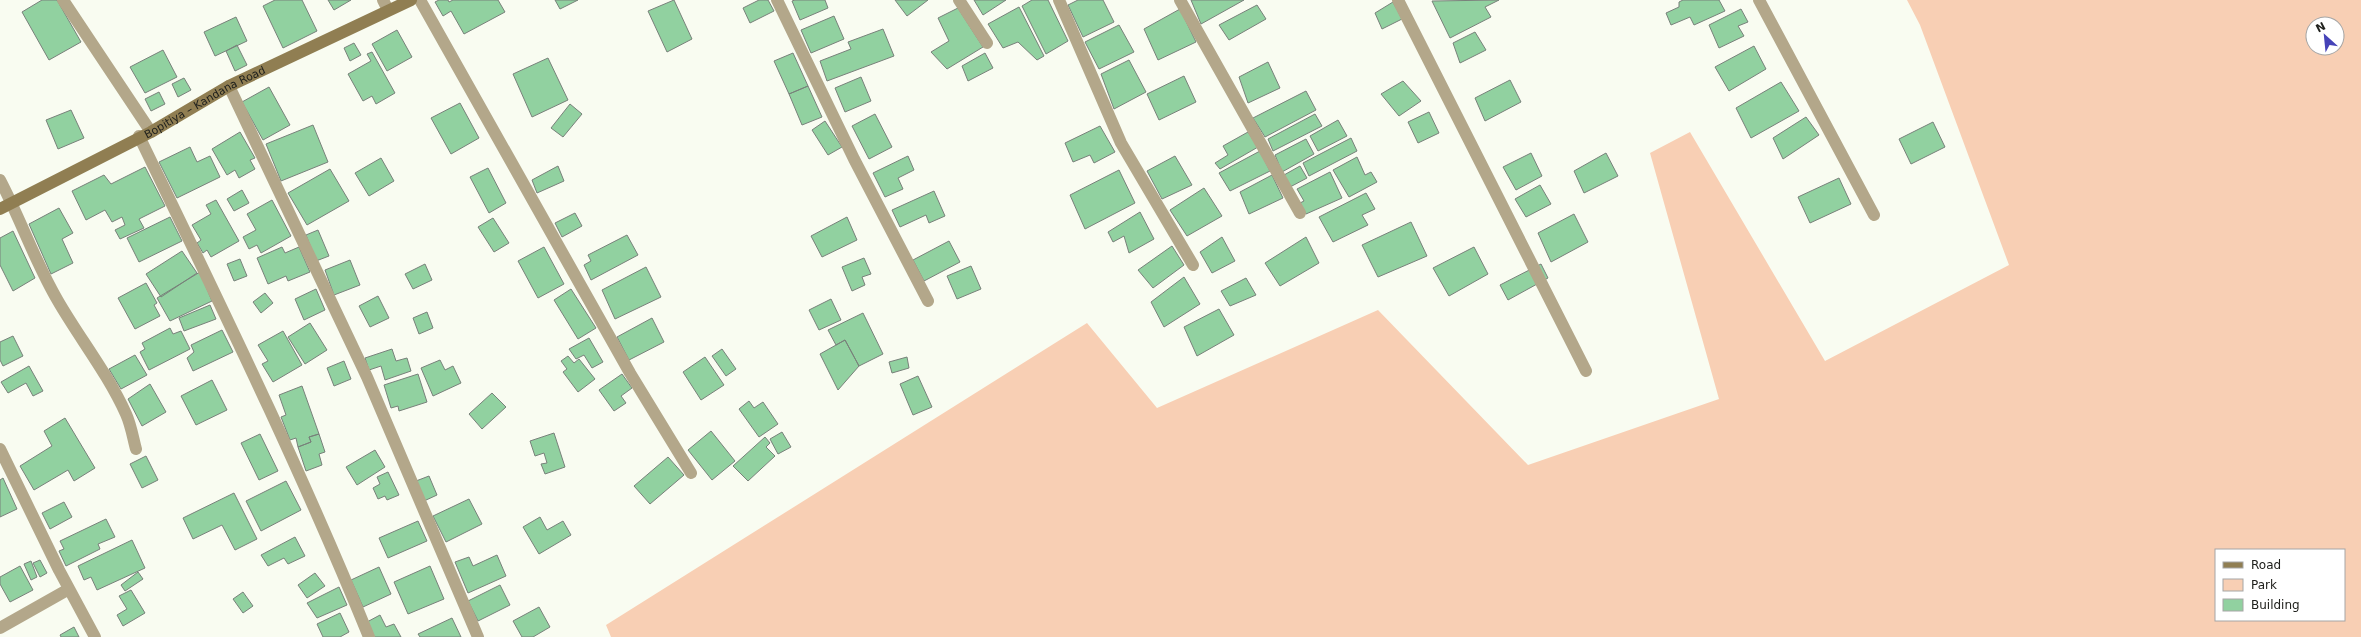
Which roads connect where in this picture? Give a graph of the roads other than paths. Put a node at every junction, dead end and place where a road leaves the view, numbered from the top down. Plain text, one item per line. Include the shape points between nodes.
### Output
1 (63, 0) edge
2 (411, 0) edge
3 (420, 0) edge
4 (777, 0) edge
5 (959, 0) edge
6 (1059, 0) edge
7 (1180, 0) edge
8 (1398, 0) edge
9 (1759, 0) edge
10 (385, 5) edge
11 (987, 43) dead end
12 (229, 86) junction
13 (145, 134) junction
14 (0, 180) edge
15 (12, 203) junction
16 (0, 209) edge
17 (1300, 213) dead end
18 (1874, 215) dead end
19 (1193, 265) dead end
20 (928, 301) dead end
21 (1586, 371) dead end
22 (0, 449) edge
23 (136, 449) dead end
24 (691, 472) dead end
25 (69, 589) junction
26 (0, 628) edge
27 (95, 637) edge
28 (369, 637) edge
29 (478, 637) edge

1 - 13 street
2 - 10 street, Bopitiya – Kandana Road
3 - 24 street via 630,373
4 - 20 street via 854,159
5 - 11 street
6 - 19 street via 1120,143
7 - 17 street
8 - 21 street
9 - 18 street
10 - 12 street, Bopitiya – Kandana Road
12 - 13 street, Bopitiya – Kandana Road
12 - 29 street via 367,377
13 - 15 street, Bopitiya – Kandana Road
13 - 28 street via 339,562
14 - 15 street
15 - 16 street, Bopitiya – Kandana Road
15 - 23 street via 57,301 126,414
22 - 25 street
25 - 26 street
25 - 27 street

